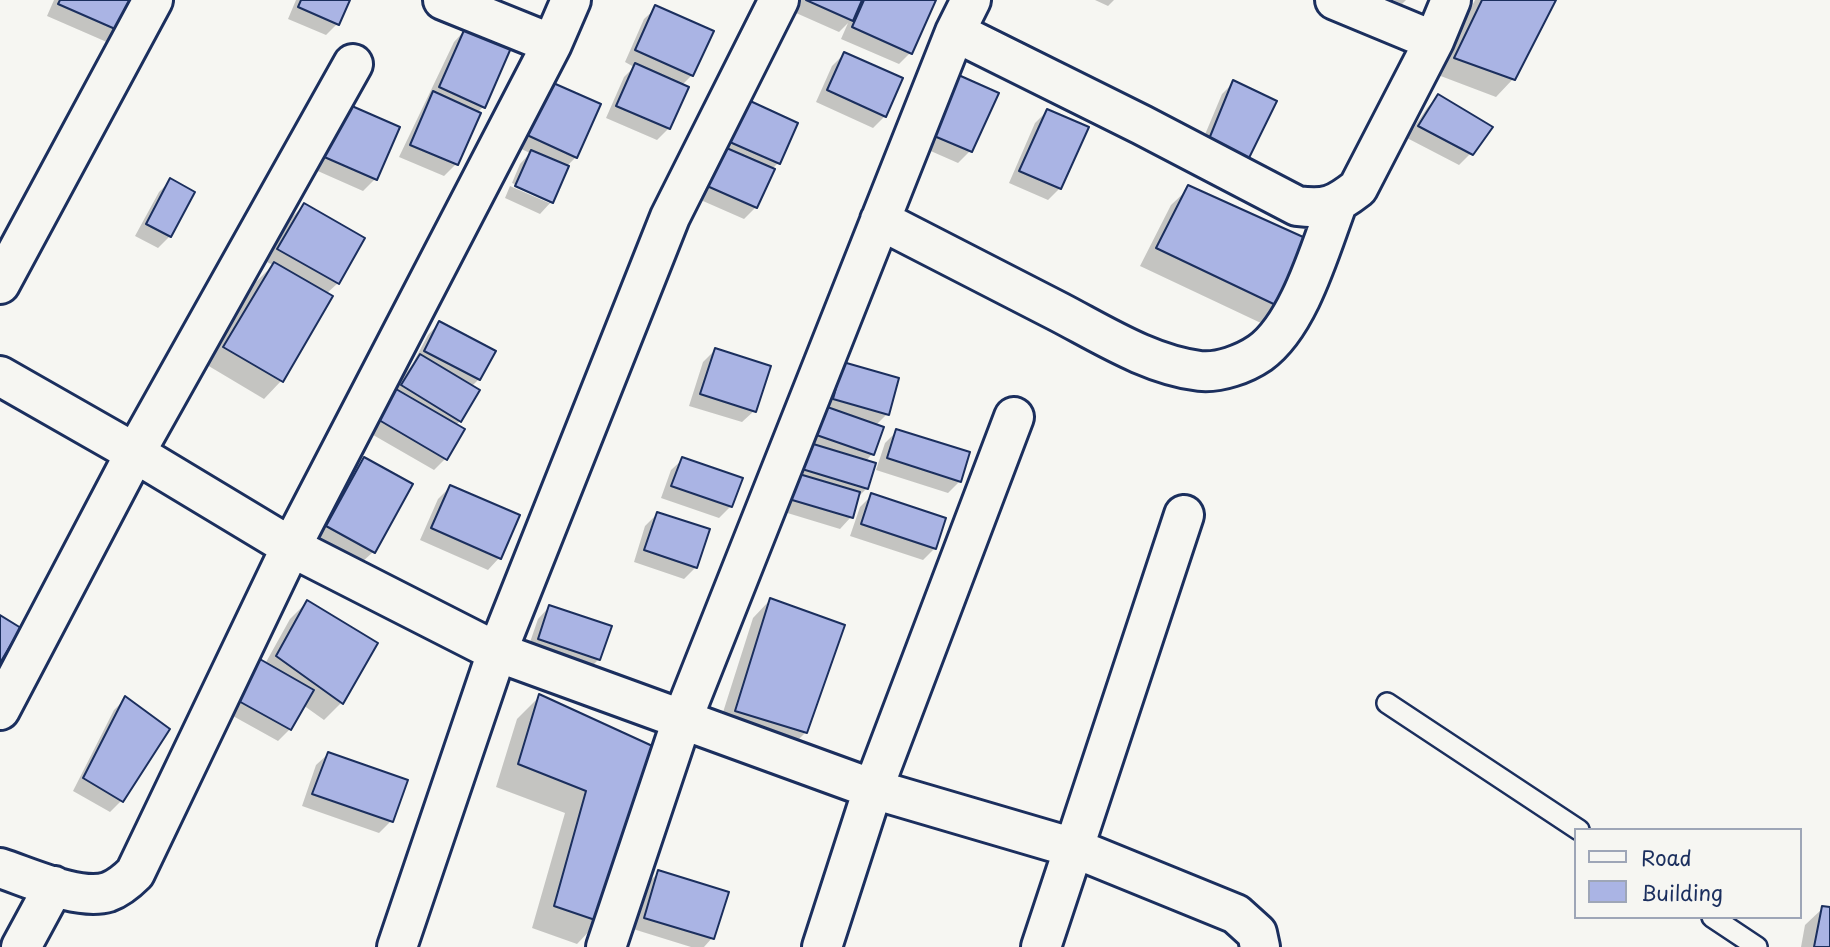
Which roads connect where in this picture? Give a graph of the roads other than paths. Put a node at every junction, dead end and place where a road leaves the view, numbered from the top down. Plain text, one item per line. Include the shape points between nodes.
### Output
1 (153, 0) edge
2 (443, 0) edge
3 (571, 0) edge
4 (779, 0) edge
5 (1335, 0) edge
6 (1451, 0) edge
7 (963, 16) edge
8 (1434, 41) junction
9 (552, 44) junction
10 (353, 64) dead end
11 (1337, 204) junction
12 (880, 220) junction
13 (0, 284) edge
14 (0, 376) edge
15 (1014, 417) dead end
16 (135, 453) junction
17 (1184, 515) dead end
18 (291, 547) junction
19 (497, 652) junction
20 (1387, 703) dead end
21 (0, 709) edge
22 (682, 720) junction
23 (873, 789) junction
24 (1576, 828) edge
25 (1074, 848) junction
26 (0, 867) edge
27 (54, 886) junction
28 (1715, 919) edge
29 (21, 947) edge
30 (397, 947) edge
31 (606, 947) edge
32 (822, 947) edge
33 (1041, 947) edge
34 (1260, 947) edge
35 (1757, 947) edge

1 - 13 street
2 - 9 street
3 - 9 street
4 - 19 street via 670,216
5 - 8 street
6 - 8 street
7 - 11 street via 1142,125 1297,206 1317,209
7 - 12 street
8 - 11 street via 1358,188
9 - 18 street
10 - 16 street
11 - 12 street via 1292,317 1278,336 1243,362 1201,371 1150,358
12 - 22 street
14 - 16 street
15 - 23 street
16 - 18 street
16 - 21 street
17 - 25 street
18 - 19 street
18 - 27 street via 135,873 107,892 83,893
19 - 22 street
19 - 30 street
20 - 24 lane
22 - 23 street
22 - 31 street
23 - 25 street
23 - 32 street
25 - 33 street
25 - 34 street via 1236,914 1257,933
26 - 27 street
27 - 29 street
28 - 35 lane

